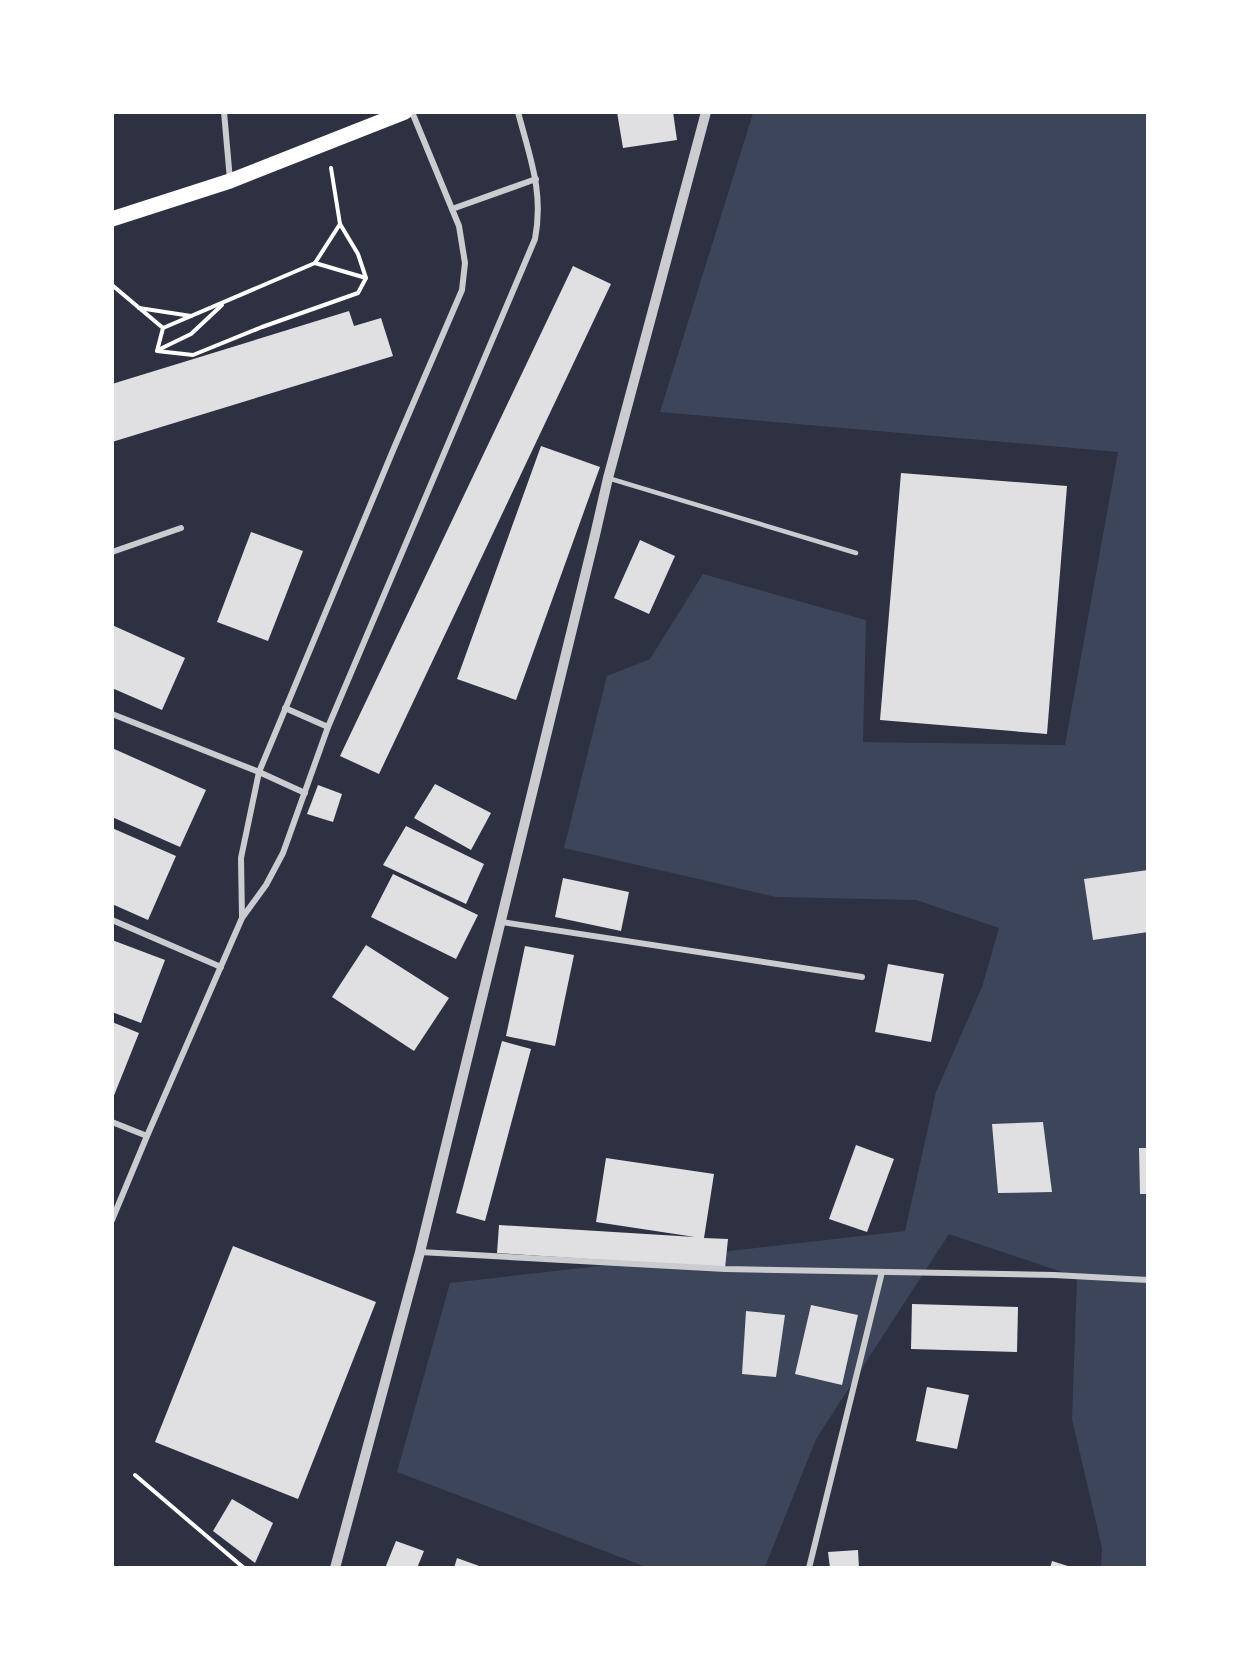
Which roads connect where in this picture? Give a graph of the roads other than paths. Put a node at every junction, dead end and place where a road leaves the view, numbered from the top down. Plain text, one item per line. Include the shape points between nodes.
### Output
1 (224, 112) edge
2 (405, 112) edge
3 (412, 112) edge
4 (518, 112) edge
5 (706, 112) edge
6 (536, 179) junction
7 (230, 181) junction
8 (452, 208) junction
9 (112, 219) edge
10 (608, 478) junction
11 (181, 528) dead end
12 (112, 552) edge
13 (856, 553) dead end
14 (285, 708) junction
15 (112, 714) edge
16 (328, 727) junction
17 (259, 772) junction
18 (305, 793) junction
19 (242, 918) junction
20 (112, 920) edge
21 (502, 922) junction
22 (221, 967) junction
23 (862, 977) dead end
24 (112, 1122) edge
25 (147, 1136) junction
26 (112, 1220) edge
27 (420, 1252) junction
28 (882, 1272) junction
29 (1148, 1280) edge
30 (335, 1568) edge
31 (809, 1568) edge

1 - 7 street
2 - 7 main road
3 - 8 street
4 - 6 street
5 - 10 street
6 - 8 street
6 - 16 street via 539,219 535,239
7 - 9 main road
8 - 14 street via 463,241 462,290
10 - 13 lane
10 - 21 street
11 - 12 street
14 - 16 street
14 - 17 street
15 - 17 street
16 - 18 street
17 - 18 street
17 - 19 street via 240,858
18 - 19 street via 276,869
19 - 22 street
20 - 22 street
21 - 23 street
21 - 27 street
22 - 25 street
24 - 25 street
25 - 26 street
27 - 28 street via 725,1269
27 - 30 street
28 - 29 street
28 - 31 street

